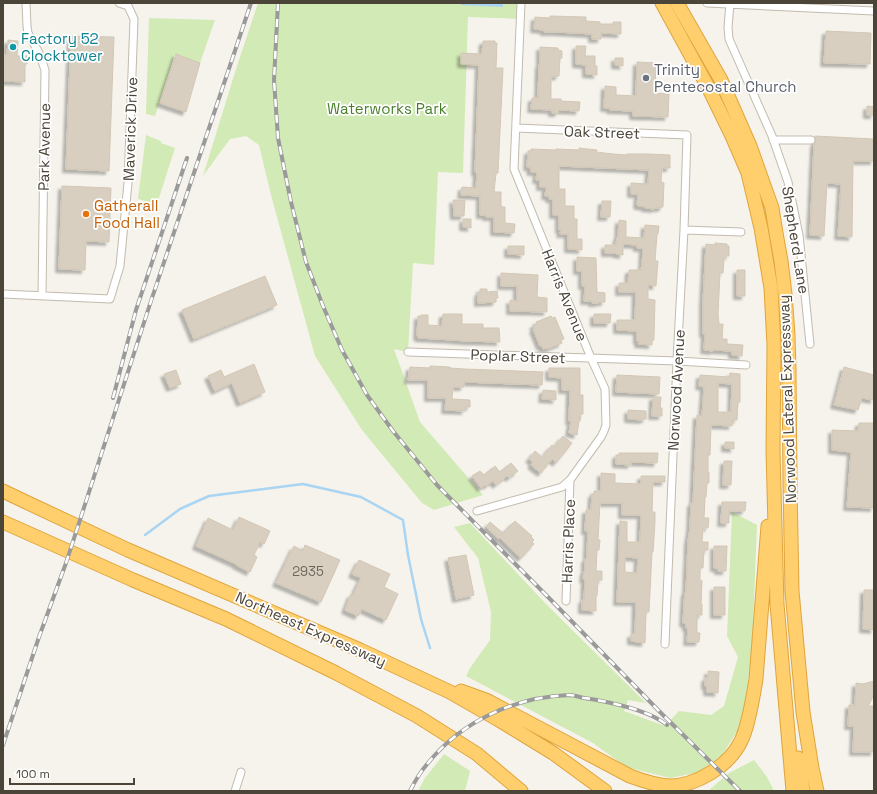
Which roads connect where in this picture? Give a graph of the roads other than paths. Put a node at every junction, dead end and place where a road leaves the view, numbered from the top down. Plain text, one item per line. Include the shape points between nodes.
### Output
1 (26, 3) edge
2 (119, 3) edge
3 (521, 3) edge
4 (662, 3) edge
5 (677, 3) edge
6 (707, 3) edge
7 (730, 4) junction
8 (874, 10) edge
9 (516, 128) junction
10 (687, 135) joint
11 (773, 140) junction
12 (811, 140) dead end
13 (684, 230) junction
14 (741, 232) dead end
15 (3, 294) edge
16 (42, 296) junction
17 (810, 344) dead end
18 (408, 352) dead end
19 (591, 358) junction
20 (677, 361) junction
21 (746, 365) dead end
22 (773, 450) junction
23 (570, 480) junction
24 (3, 491) edge
25 (477, 511) dead end
26 (3, 522) edge
27 (566, 601) dead end
28 (664, 644) dead end
29 (420, 678) junction
30 (785, 690) junction
31 (241, 772) dead end
32 (235, 791) edge
33 (521, 791) edge
34 (605, 791) edge
35 (793, 791) edge
36 (803, 791) edge
37 (817, 791) edge

1 - 16 street, Park Avenue via 28,34 45,70
2 - 16 street, Maverick Drive via 128,6 134,19 128,184 120,266 110,299
3 - 9 street, Harris Avenue
4 - 22 highway, Norwood Lateral Expressway via 708,88 748,173 771,288 774,345
5 - 37 highway, Norwood Lateral Expressway via 721,80 750,146 772,208 781,261 788,335 792,591 803,712
6 - 7 street
7 - 8 street
7 - 11 street, Shepherd Lane via 729,39
9 - 10 street, Oak Street
9 - 19 street, Harris Avenue via 514,169
10 - 13 street, Norwood Avenue
11 - 12 street
11 - 17 street, Shepherd Lane via 788,182 799,235
13 - 14 street
13 - 20 street, Norwood Avenue
15 - 16 street
18 - 19 street, Poplar Street
19 - 20 street, Poplar Street
19 - 23 street, Harris Avenue via 605,389 606,425 601,437
20 - 21 street, Poplar Street
20 - 28 street, Norwood Avenue
22 - 29 highway via 753,698 745,731 737,748 723,763 706,775 670,786 644,782 486,700
22 - 30 highway, Norwood Lateral Expressway via 777,604
23 - 25 street, Harris Avenue via 562,487
23 - 27 street, Harris Place
24 - 29 highway, Northeast Expressway via 128,550
26 - 33 highway, Northeast Expressway via 226,619 336,673 424,720 477,754
29 - 34 highway, Northeast Expressway via 499,720 553,753
30 - 35 highway
30 - 36 highway
31 - 32 street

